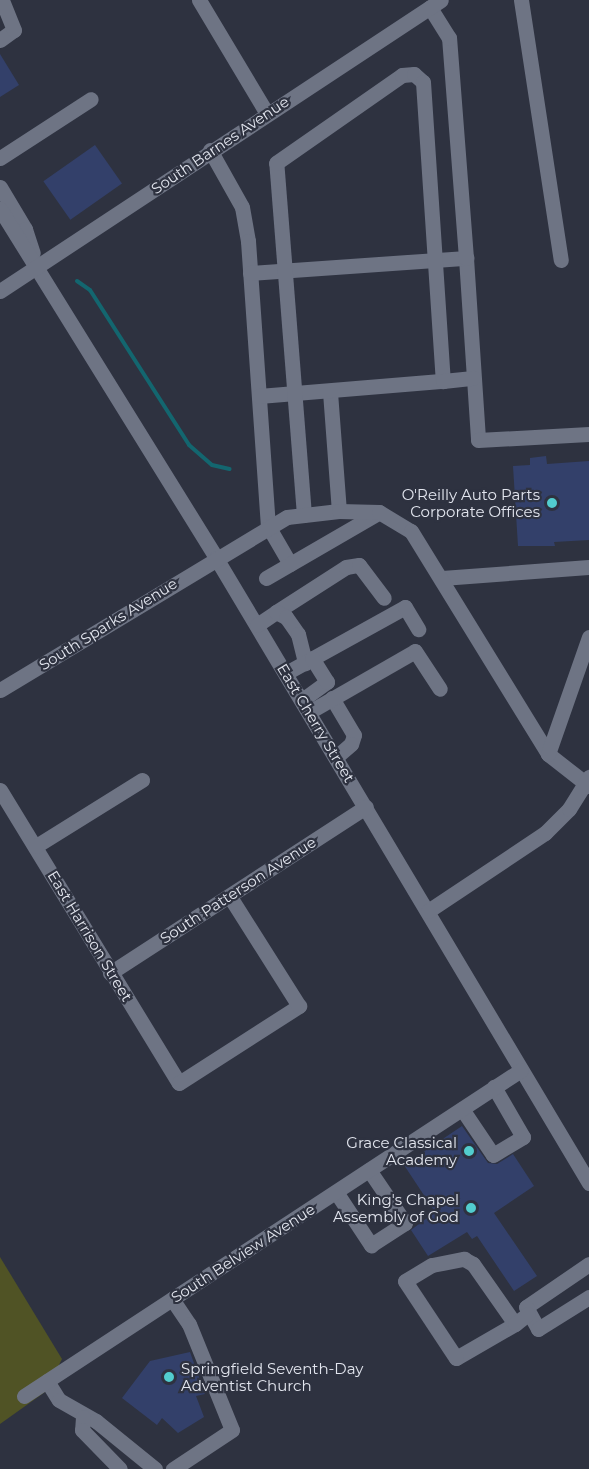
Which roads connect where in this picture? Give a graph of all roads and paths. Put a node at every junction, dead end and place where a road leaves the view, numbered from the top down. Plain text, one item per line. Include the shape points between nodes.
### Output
1 (2, 0) edge
2 (199, 0) edge
3 (520, 0) edge
4 (436, 3) edge
5 (0, 40) edge
6 (91, 99) dead end
7 (266, 112) junction
8 (210, 150) junction
9 (0, 158) edge
10 (0, 187) edge
11 (1, 213) edge
12 (466, 258) junction
13 (561, 260) dead end
14 (435, 261) junction
15 (38, 267) junction
16 (285, 272) junction
17 (250, 273) junction
18 (0, 291) edge
19 (473, 378) junction
20 (443, 381) junction
21 (330, 392) junction
22 (295, 394) junction
23 (259, 396) junction
24 (589, 434) edge
25 (339, 512) junction
26 (379, 512) junction
27 (304, 515) junction
28 (268, 526) junction
29 (216, 558) junction
30 (290, 564) junction
31 (589, 567) edge
32 (266, 578) dead end
33 (442, 578) junction
34 (384, 598) dead end
35 (276, 612) junction
36 (257, 625) junction
37 (418, 629) dead end
38 (589, 637) edge
39 (309, 660) junction
40 (285, 673) junction
41 (440, 689) dead end
42 (0, 690) edge
43 (332, 698) junction
44 (305, 706) junction
45 (548, 754) junction
46 (336, 757) junction
47 (142, 780) dead end
48 (588, 782) edge
49 (0, 790) edge
50 (366, 807) junction
51 (36, 846) junction
52 (230, 897) junction
53 (428, 911) junction
54 (110, 973) junction
55 (521, 1070) junction
56 (494, 1088) junction
57 (462, 1109) junction
58 (369, 1170) junction
59 (587, 1174) edge
60 (339, 1197) junction
61 (589, 1264) edge
62 (589, 1297) edge
63 (172, 1299) junction
64 (528, 1314) junction
65 (515, 1324) junction
66 (47, 1381) junction
67 (24, 1396) dead end
68 (83, 1417) junction
69 (120, 1469) edge
70 (154, 1469) edge
71 (173, 1469) edge

1 - 5 street via 14,30
2 - 7 street
3 - 13 street
4 - 7 street, South Barnes Avenue
4 - 12 street via 449,38
6 - 9 street
7 - 8 street, South Barnes Avenue
8 - 15 street, South Barnes Avenue
8 - 17 street via 242,207
10 - 15 street, East Cherry Street via 25,229
11 - 15 street, East Cherry Street
12 - 14 street
12 - 19 street
14 - 16 street
14 - 16 street via 423,82 414,74 402,75 276,163
14 - 20 street
15 - 18 street, South Barnes Avenue
15 - 29 street, East Cherry Street
16 - 17 street
16 - 22 street
17 - 23 street
19 - 20 street
19 - 24 street via 478,440
20 - 21 street
21 - 22 street
21 - 25 street
22 - 23 street
22 - 27 street
23 - 28 street
25 - 26 street, South Sparks Avenue
25 - 27 street, South Sparks Avenue
26 - 30 street
26 - 33 street via 411,531
27 - 28 street, South Sparks Avenue via 287,517
28 - 29 street, South Sparks Avenue
28 - 30 street
29 - 36 street, East Cherry Street
29 - 42 street, South Sparks Avenue
30 - 32 street
31 - 33 street
33 - 45 street
34 - 35 street via 359,565 346,567
35 - 36 street
35 - 39 street via 286,617 298,634
36 - 40 street, East Cherry Street
37 - 39 street via 405,607
38 - 45 street
39 - 40 street
39 - 44 street via 327,682
40 - 44 street, East Cherry Street
41 - 43 street via 415,651
43 - 44 street
43 - 46 street via 354,735 351,744
44 - 46 street, East Cherry Street
45 - 48 street
46 - 50 street, East Cherry Street
47 - 51 street
48 - 53 street via 545,833
49 - 51 street, East Harrison Street
50 - 52 street, South Patterson Avenue
50 - 53 street, East Cherry Street
51 - 54 street, East Harrison Street
52 - 54 street, South Patterson Avenue
52 - 54 street, East Harrison Street via 299,1006 179,1083
53 - 55 street, East Cherry Street
55 - 56 street, South Belview Avenue
55 - 59 street, East Cherry Street
56 - 57 street, South Belview Avenue
56 - 57 street via 523,1137 493,1155
57 - 58 street, South Belview Avenue
58 - 60 street, South Belview Avenue
58 - 60 street via 405,1223 370,1245
60 - 63 street, South Belview Avenue
61 - 64 street via 530,1302 526,1307
62 - 64 street via 538,1329
63 - 66 street, South Belview Avenue
63 - 71 street via 189,1324 232,1430
64 - 65 street
65 - 65 street via 468,1260 436,1263 405,1281 456,1358
66 - 67 street, South Belview Avenue
66 - 68 street via 59,1400
68 - 69 street via 82,1430
68 - 70 street via 96,1421

